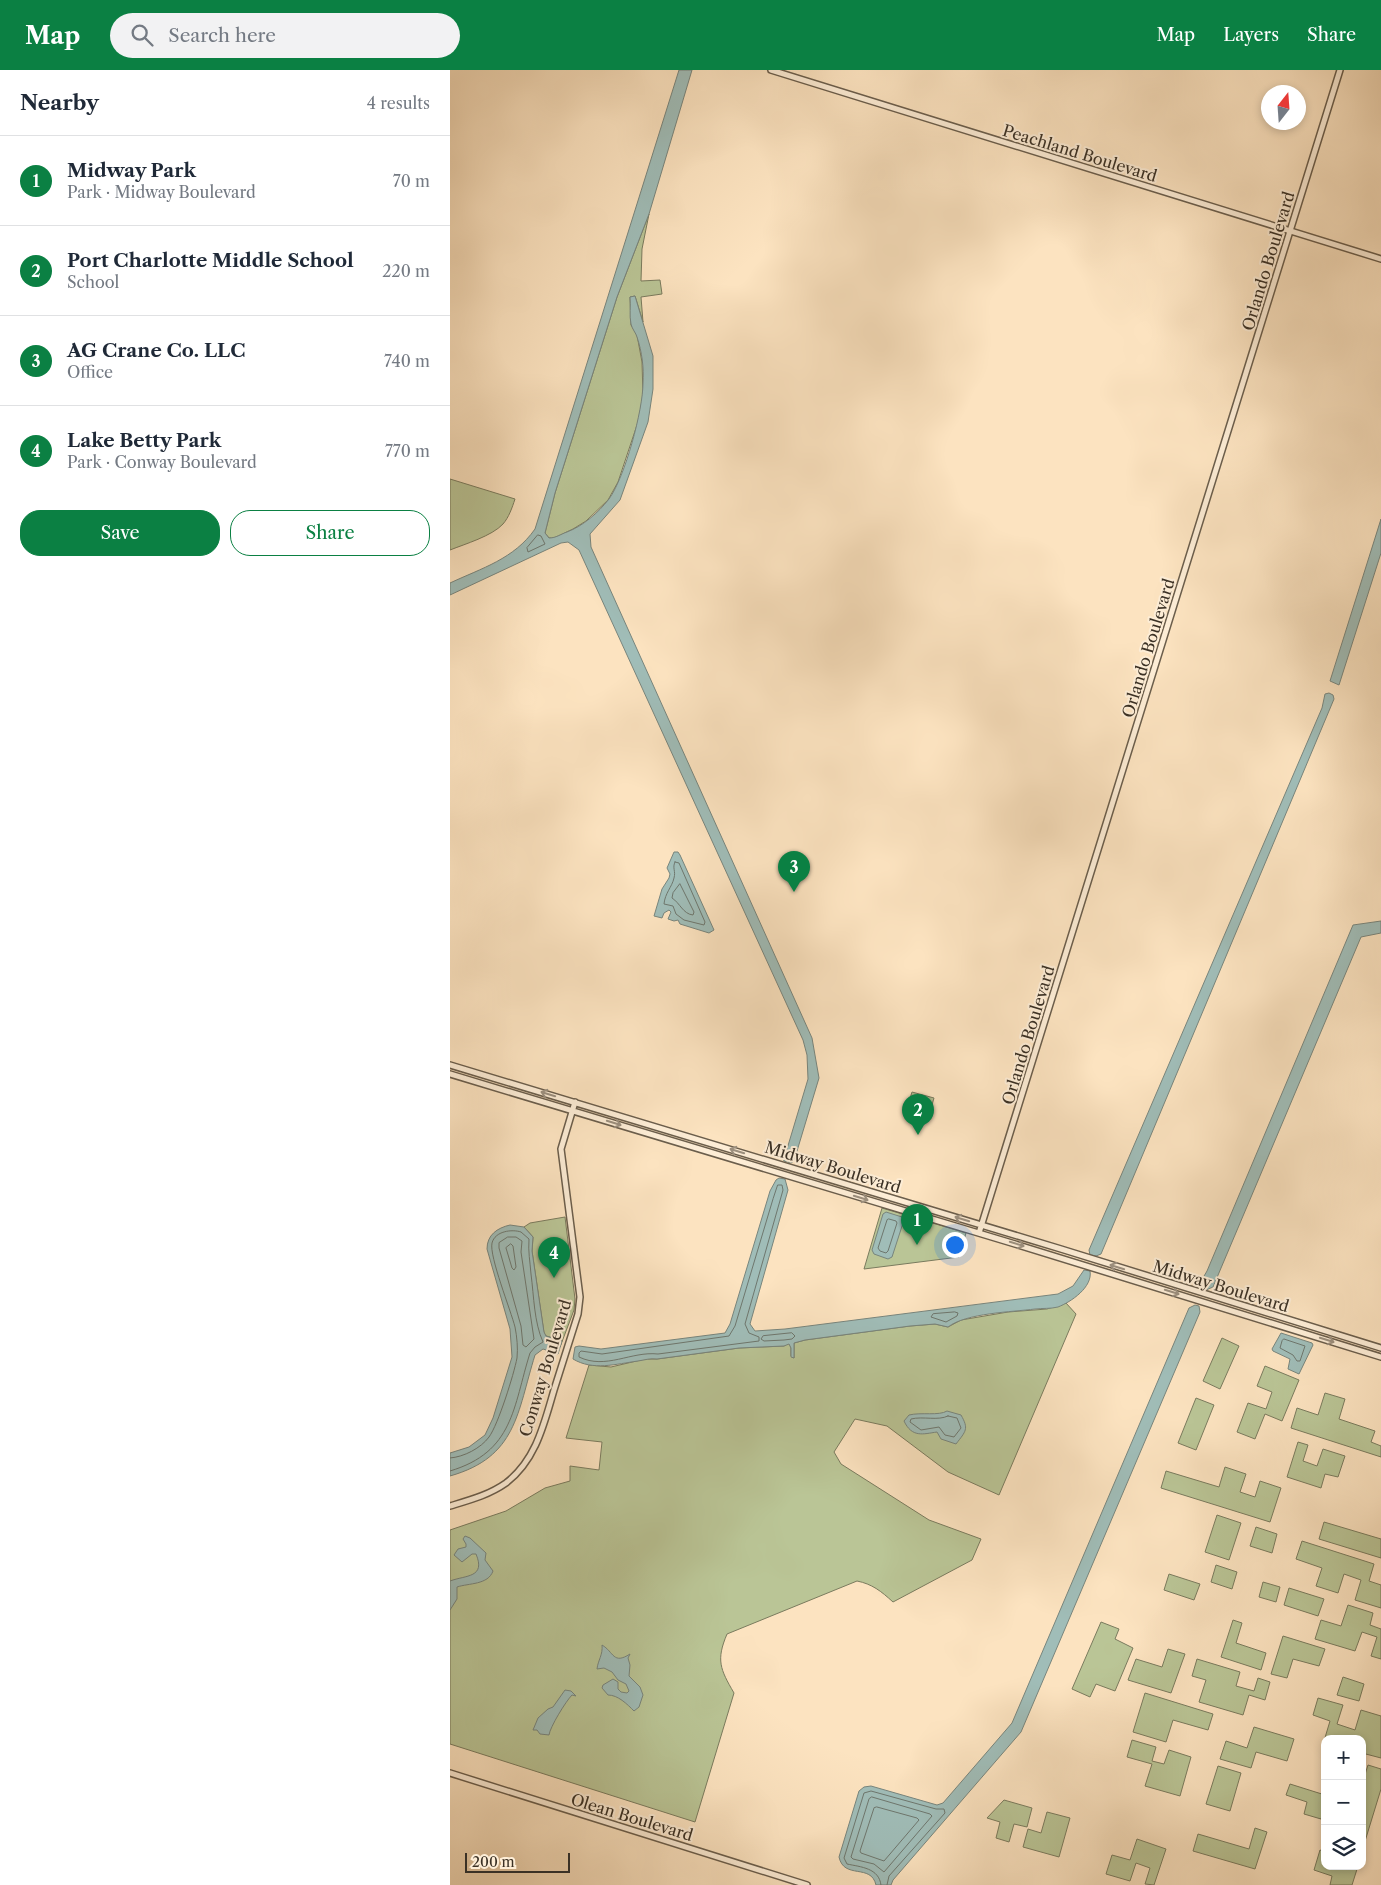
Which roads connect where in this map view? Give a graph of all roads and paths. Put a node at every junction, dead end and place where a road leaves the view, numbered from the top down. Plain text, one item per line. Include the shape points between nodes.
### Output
1 (771, 70) edge
2 (1340, 70) edge
3 (1290, 231) junction
4 (1381, 259) edge
5 (450, 1064) edge
6 (450, 1074) edge
7 (575, 1102) junction
8 (572, 1111) junction
9 (982, 1225) junction
10 (979, 1233) junction
11 (1381, 1348) edge
12 (1381, 1357) edge
13 (450, 1506) edge
14 (450, 1773) edge
15 (807, 1885) edge

1 - 3 street, Peachland Boulevard
2 - 3 street, Orlando Boulevard
3 - 4 street, Peachland Boulevard
3 - 9 street, Orlando Boulevard
7 -> 5 street, Midway Boulevard
6 - 8 street, Midway Boulevard
7 - 8 street, Conway Boulevard
9 -> 7 street, Midway Boulevard
8 -> 10 street, Midway Boulevard
8 - 13 street, Conway Boulevard via 561,1149 580,1297 578,1314 540,1438 527,1462 511,1479 483,1496
9 - 10 street, Orlando Boulevard
11 -> 9 street, Midway Boulevard
10 -> 12 street, Midway Boulevard
14 - 15 street, Olean Boulevard

